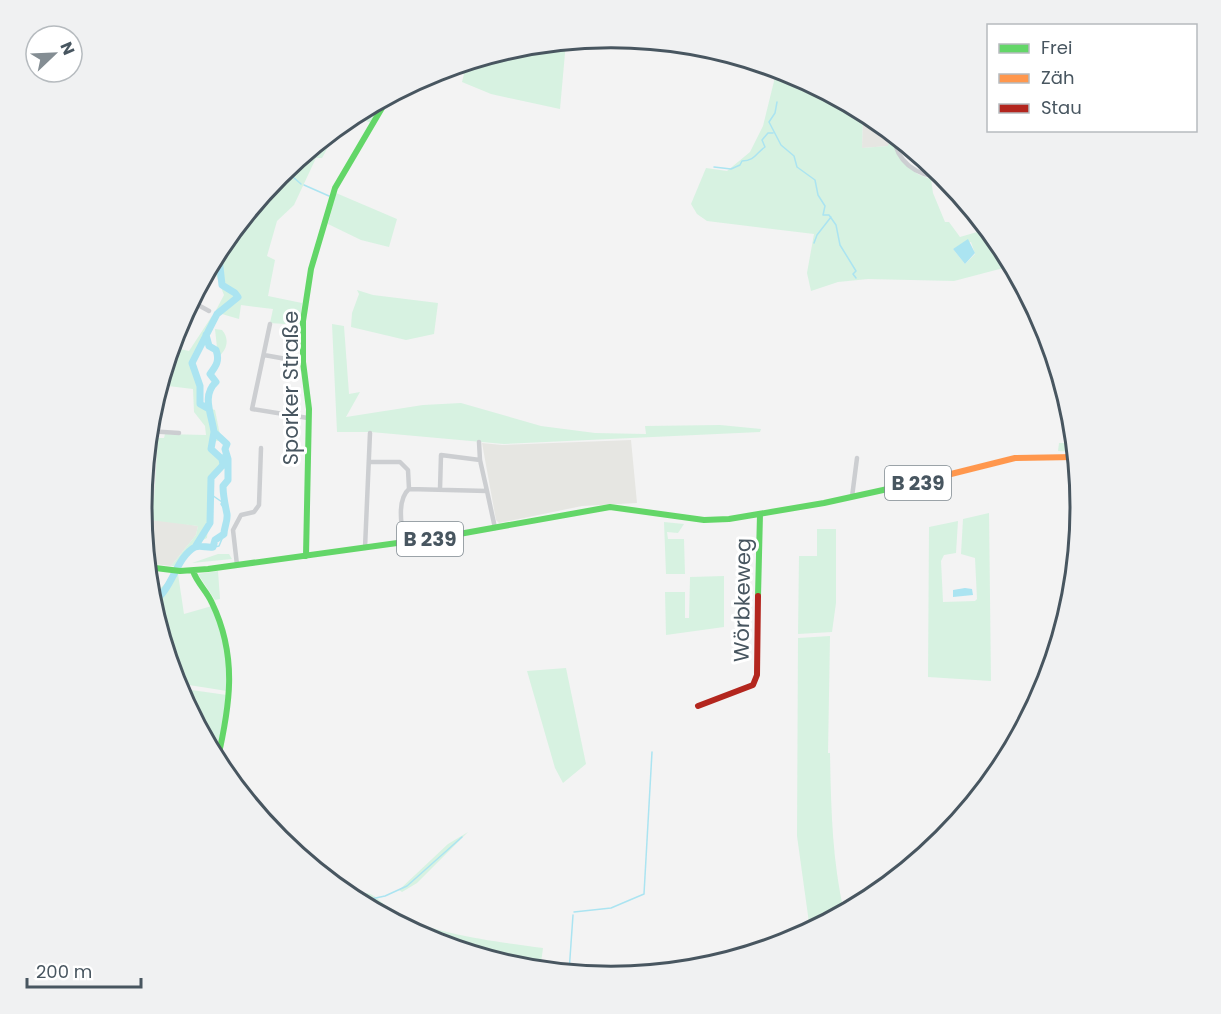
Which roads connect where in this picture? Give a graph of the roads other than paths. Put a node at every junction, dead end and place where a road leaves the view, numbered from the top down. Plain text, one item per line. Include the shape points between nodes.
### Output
1 (383, 108) edge
2 (896, 148) edge
3 (928, 175) edge
4 (198, 305) edge
5 (209, 311) dead end
6 (270, 324) dead end
7 (264, 355) junction
8 (303, 362) junction
9 (308, 418) junction
10 (158, 432) edge
11 (179, 433) dead end
12 (370, 434) dead end
13 (479, 442) dead end
14 (261, 448) dead end
15 (1067, 456) edge
16 (857, 458) dead end
17 (480, 460) junction
18 (369, 462) junction
19 (409, 489) junction
20 (440, 489) junction
21 (487, 490) junction
22 (852, 497) junction
23 (760, 514) junction
24 (495, 528) junction
25 (404, 543) junction
26 (365, 549) junction
27 (306, 556) junction
28 (237, 565) junction
29 (155, 568) edge
30 (193, 571) junction
31 (698, 706) dead end
32 (220, 748) edge

1 - 8 main road, Sporker Straße via 335,188 315,249 303,321
2 - 3 street via 918,174
4 - 5 street
6 - 7 street
7 - 8 street
7 - 9 street via 252,409
8 - 9 main road, Sporker Straße
9 - 27 main road, Sporker Straße
10 - 11 street
12 - 18 street
13 - 17 street
14 - 28 street via 259,505 254,512 241,515 233,530
15 - 22 main road, B 239 via 1011,457
16 - 22 street
17 - 20 street via 441,455
17 - 21 street
18 - 19 street via 404,464
18 - 26 street
19 - 20 street
19 - 25 street via 404,493 401,515
20 - 21 street
21 - 24 street
22 - 23 main road, B 239
23 - 24 main road, B 239 via 704,520 610,507
23 - 31 main road, Wörbkeweg via 759,662 753,685
24 - 25 main road, B 239
25 - 26 main road, B 239
26 - 27 main road, B 239
27 - 28 main road, B 239
28 - 30 main road, B 239
29 - 30 main road, B 239
30 - 32 main road via 212,602 230,657 228,714

